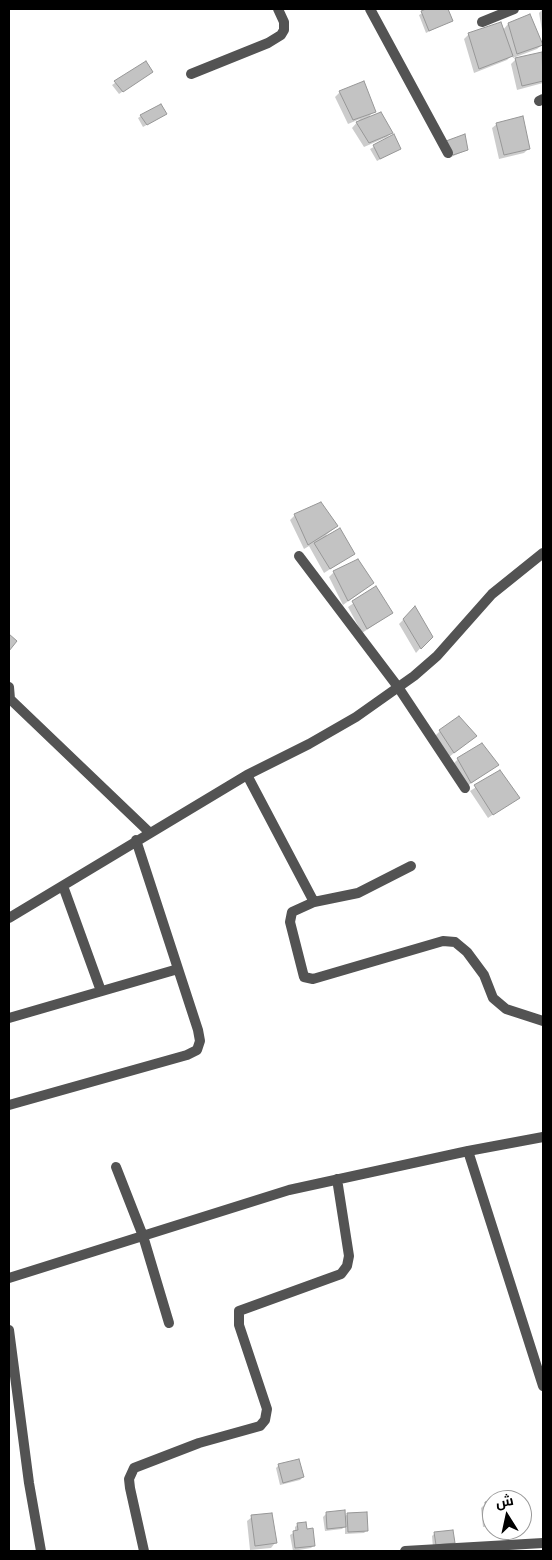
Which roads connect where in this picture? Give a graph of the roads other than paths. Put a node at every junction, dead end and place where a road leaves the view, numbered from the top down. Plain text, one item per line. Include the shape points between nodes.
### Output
1 (278, 9) edge
2 (370, 9) edge
3 (514, 9) edge
4 (482, 22) dead end
5 (191, 74) dead end
6 (448, 153) dead end
7 (543, 553) edge
8 (299, 556) dead end
9 (9, 687) edge
10 (398, 687) junction
11 (247, 775) junction
12 (465, 788) dead end
13 (149, 832) junction
14 (136, 840) junction
15 (411, 866) dead end
16 (63, 886) junction
17 (314, 902) junction
18 (9, 918) edge
19 (178, 969) junction
20 (101, 991) junction
21 (9, 1018) edge
22 (543, 1021) edge
23 (9, 1105) edge
24 (543, 1137) edge
25 (468, 1151) junction
26 (116, 1167) dead end
27 (338, 1179) junction
28 (143, 1236) junction
29 (9, 1278) edge
30 (169, 1322) dead end
31 (9, 1330) edge
32 (543, 1386) edge
33 (543, 1542) edge
34 (41, 1551) edge
35 (144, 1551) edge
36 (405, 1551) edge

1 - 5 street via 284,22 281,35
2 - 6 street
3 - 4 street
7 - 10 street via 492,594 437,656
8 - 10 street
9 - 13 street via 10,699
10 - 11 street via 309,744
10 - 12 street
11 - 13 street
11 - 17 street
13 - 14 street
14 - 16 street
14 - 19 street
15 - 17 street via 358,893
16 - 18 street
16 - 20 street
17 - 22 street via 292,912 290,922 304,977 313,979 443,941 455,942 484,975 493,998 506,1009
19 - 20 street
19 - 23 street via 198,1030 200,1041 196,1050
20 - 21 street
24 - 25 street
25 - 27 street
25 - 32 street
26 - 28 street
27 - 28 street via 289,1190
27 - 35 street via 349,1256 347,1266 340,1274 239,1311 239,1325 267,1409 266,1420 260,1426 199,1443 134,1468 129,1479 130,1488
28 - 29 street
28 - 30 street
31 - 34 street
33 - 36 street

